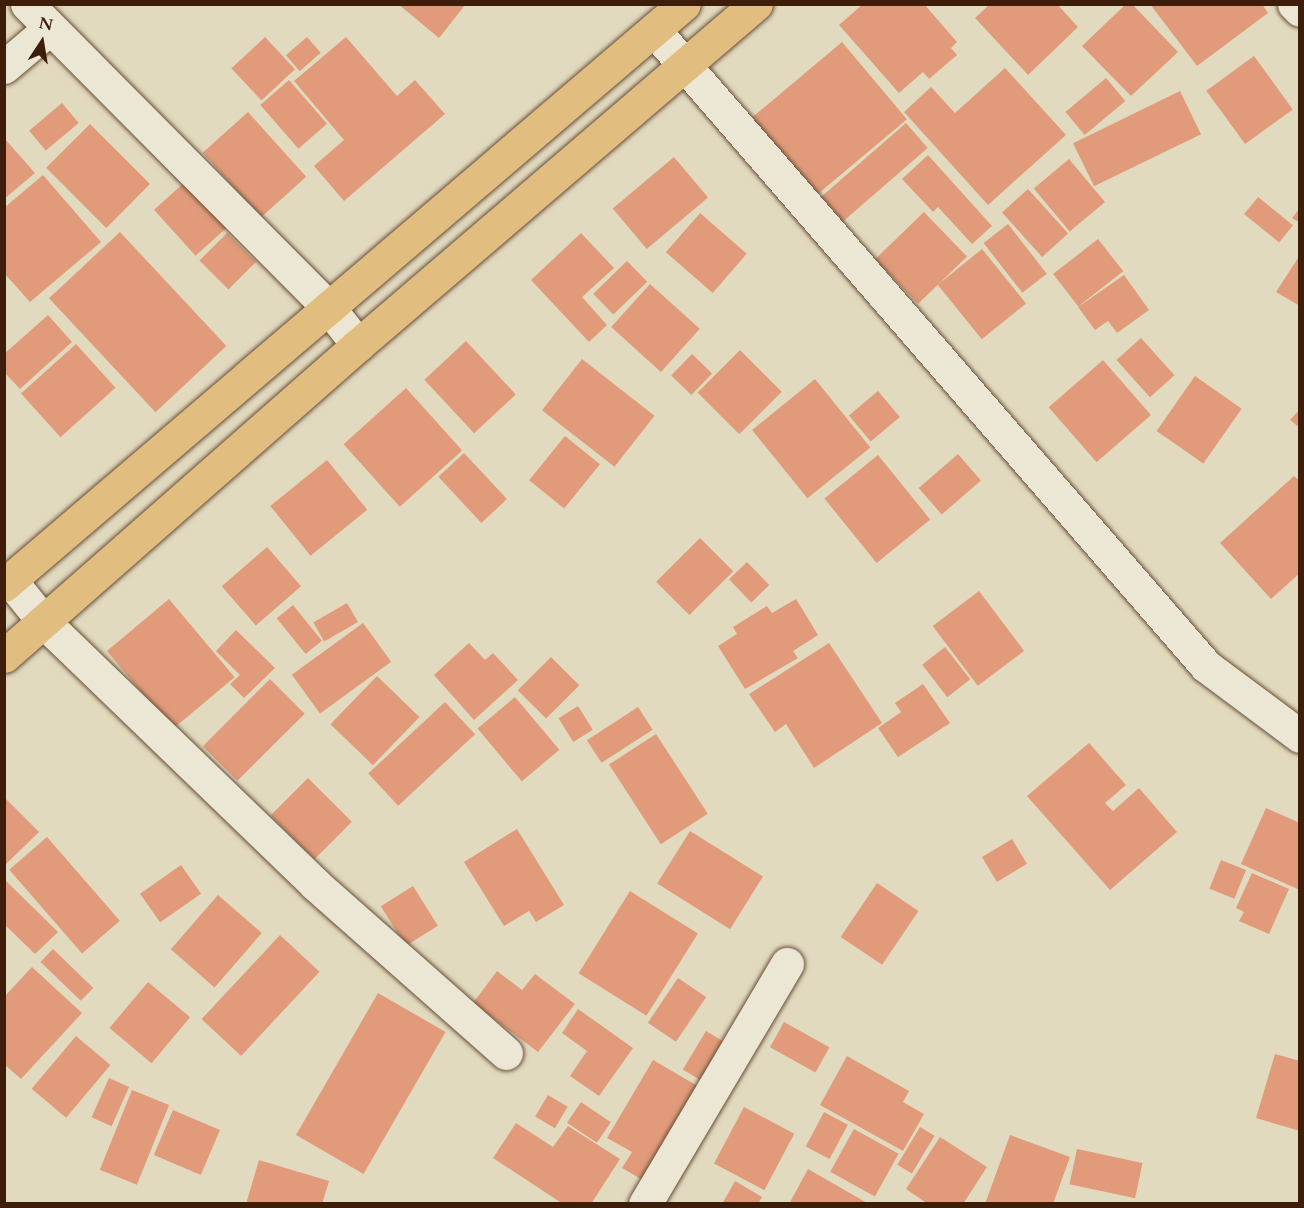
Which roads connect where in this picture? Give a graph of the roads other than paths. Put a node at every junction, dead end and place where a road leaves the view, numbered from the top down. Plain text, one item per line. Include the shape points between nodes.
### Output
1 (27, 4) edge
2 (684, 4) edge
3 (756, 4) edge
4 (1294, 4) edge
5 (1299, 10) edge
6 (50, 28) junction
7 (654, 30) junction
8 (4, 67) edge
9 (683, 67) junction
10 (329, 308) junction
11 (358, 345) junction
12 (7, 582) edge
13 (44, 622) junction
14 (4, 656) edge
15 (1299, 736) edge
16 (787, 964) dead end
17 (506, 1053) dead end
18 (645, 1203) edge

1 - 6 street
2 - 7 main road
3 - 9 main road
4 - 5 street
6 - 8 street
6 - 10 street
7 - 9 street
7 - 10 main road
9 - 11 main road
9 - 15 street via 1206,666
10 - 11 street
10 - 12 main road
11 - 13 main road
12 - 13 street
13 - 14 main road
13 - 17 street via 315,884
16 - 18 street

